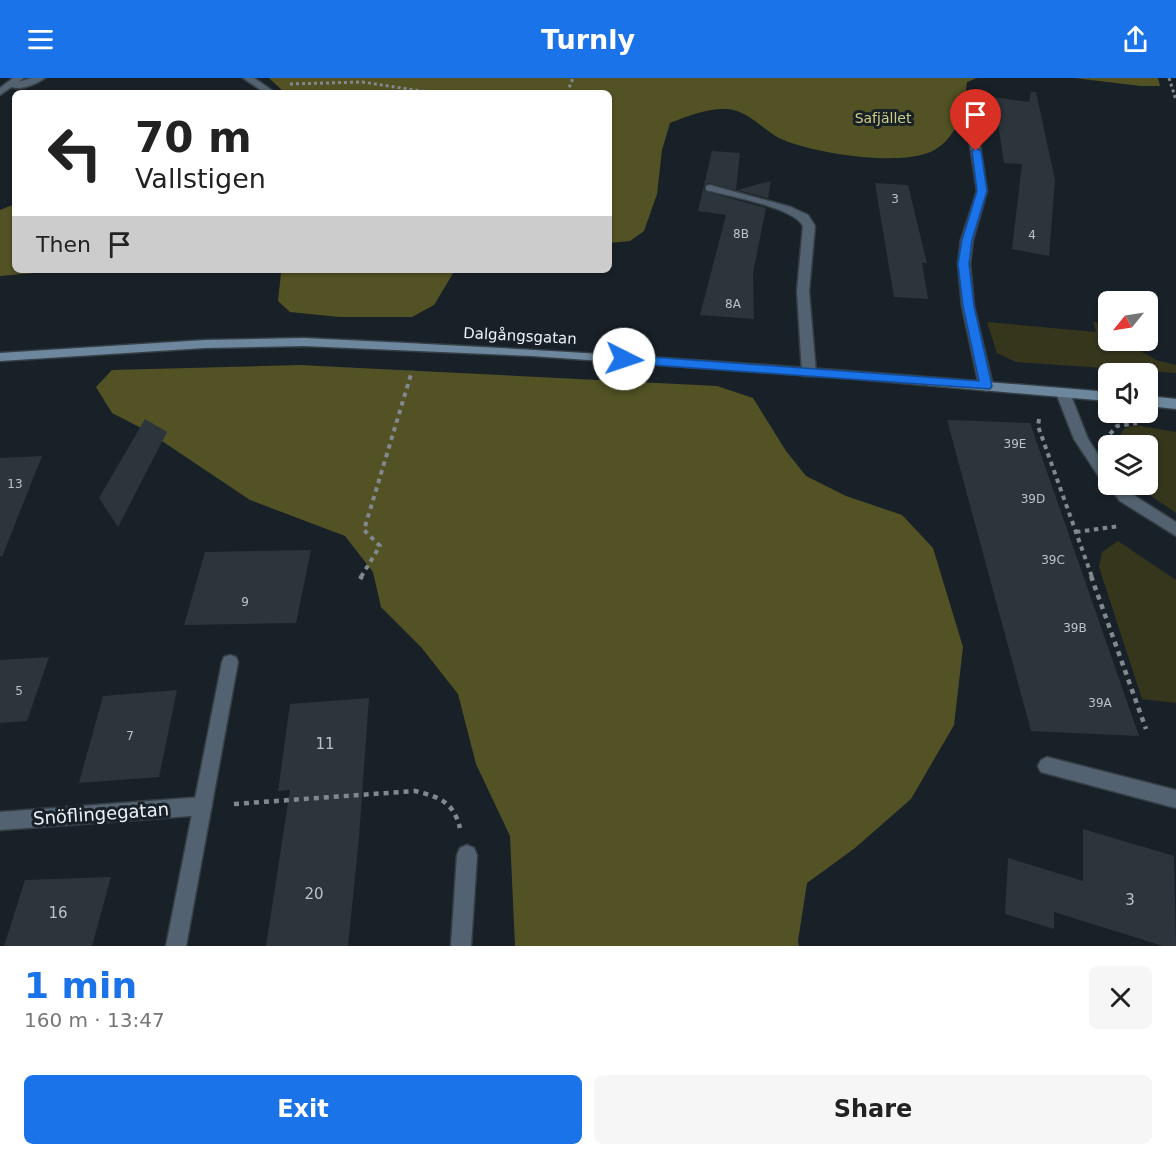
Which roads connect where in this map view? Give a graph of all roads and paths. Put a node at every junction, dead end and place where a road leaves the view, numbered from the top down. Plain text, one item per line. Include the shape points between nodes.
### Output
1 (40, 78) edge
2 (248, 78) edge
3 (1168, 78) edge
4 (16, 82) edge
5 (266, 90) edge
6 (272, 90) edge
7 (424, 90) edge
8 (0, 92) edge
9 (1176, 100) edge
10 (973, 132) dead end
11 (710, 188) dead end
12 (0, 357) edge
13 (412, 370) dead end
14 (808, 373) junction
15 (986, 386) junction
16 (1063, 393) junction
17 (1098, 397) edge
18 (1158, 402) edge
19 (1176, 404) edge
20 (1030, 414) dead end
21 (1039, 419) junction
22 (1146, 424) dead end
23 (1076, 430) junction
24 (1098, 466) edge
25 (1123, 495) edge
26 (1128, 525) dead end
27 (1176, 530) edge
28 (1076, 532) junction
29 (360, 579) dead end
30 (230, 662) dead end
31 (1146, 729) dead end
32 (1047, 766) dead end
33 (1176, 799) edge
34 (203, 806) junction
35 (0, 821) edge
36 (467, 855) joint
37 (176, 946) edge
38 (461, 946) edge

1 - 4 street via 22,85
2 - 5 street
3 - 9 path
4 - 8 street
6 - 7 path via 307,81
10 - 15 street via 982,191 964,264 968,306
11 - 14 street via 787,209 804,217 809,226 803,291
12 - 14 street, Dalgångsgatan via 304,342 532,352
13 - 29 path via 364,530 380,546
14 - 15 street, Dalgångsgatan
15 - 16 street, Dalgångsgatan
16 - 17 street, Dalgångsgatan
16 - 23 street
18 - 19 street
20 - 21 path
21 - 23 path via 1050,427
21 - 28 path via 1038,426
22 - 23 path via 1126,423 1117,426 1112,434
23 - 24 street
25 - 27 street
26 - 28 path
28 - 31 path
30 - 34 street
32 - 33 street
34 - 35 street, Snöflingegatan
34 - 36 path via 415,791 442,798 458,820
34 - 37 street
36 - 38 street

